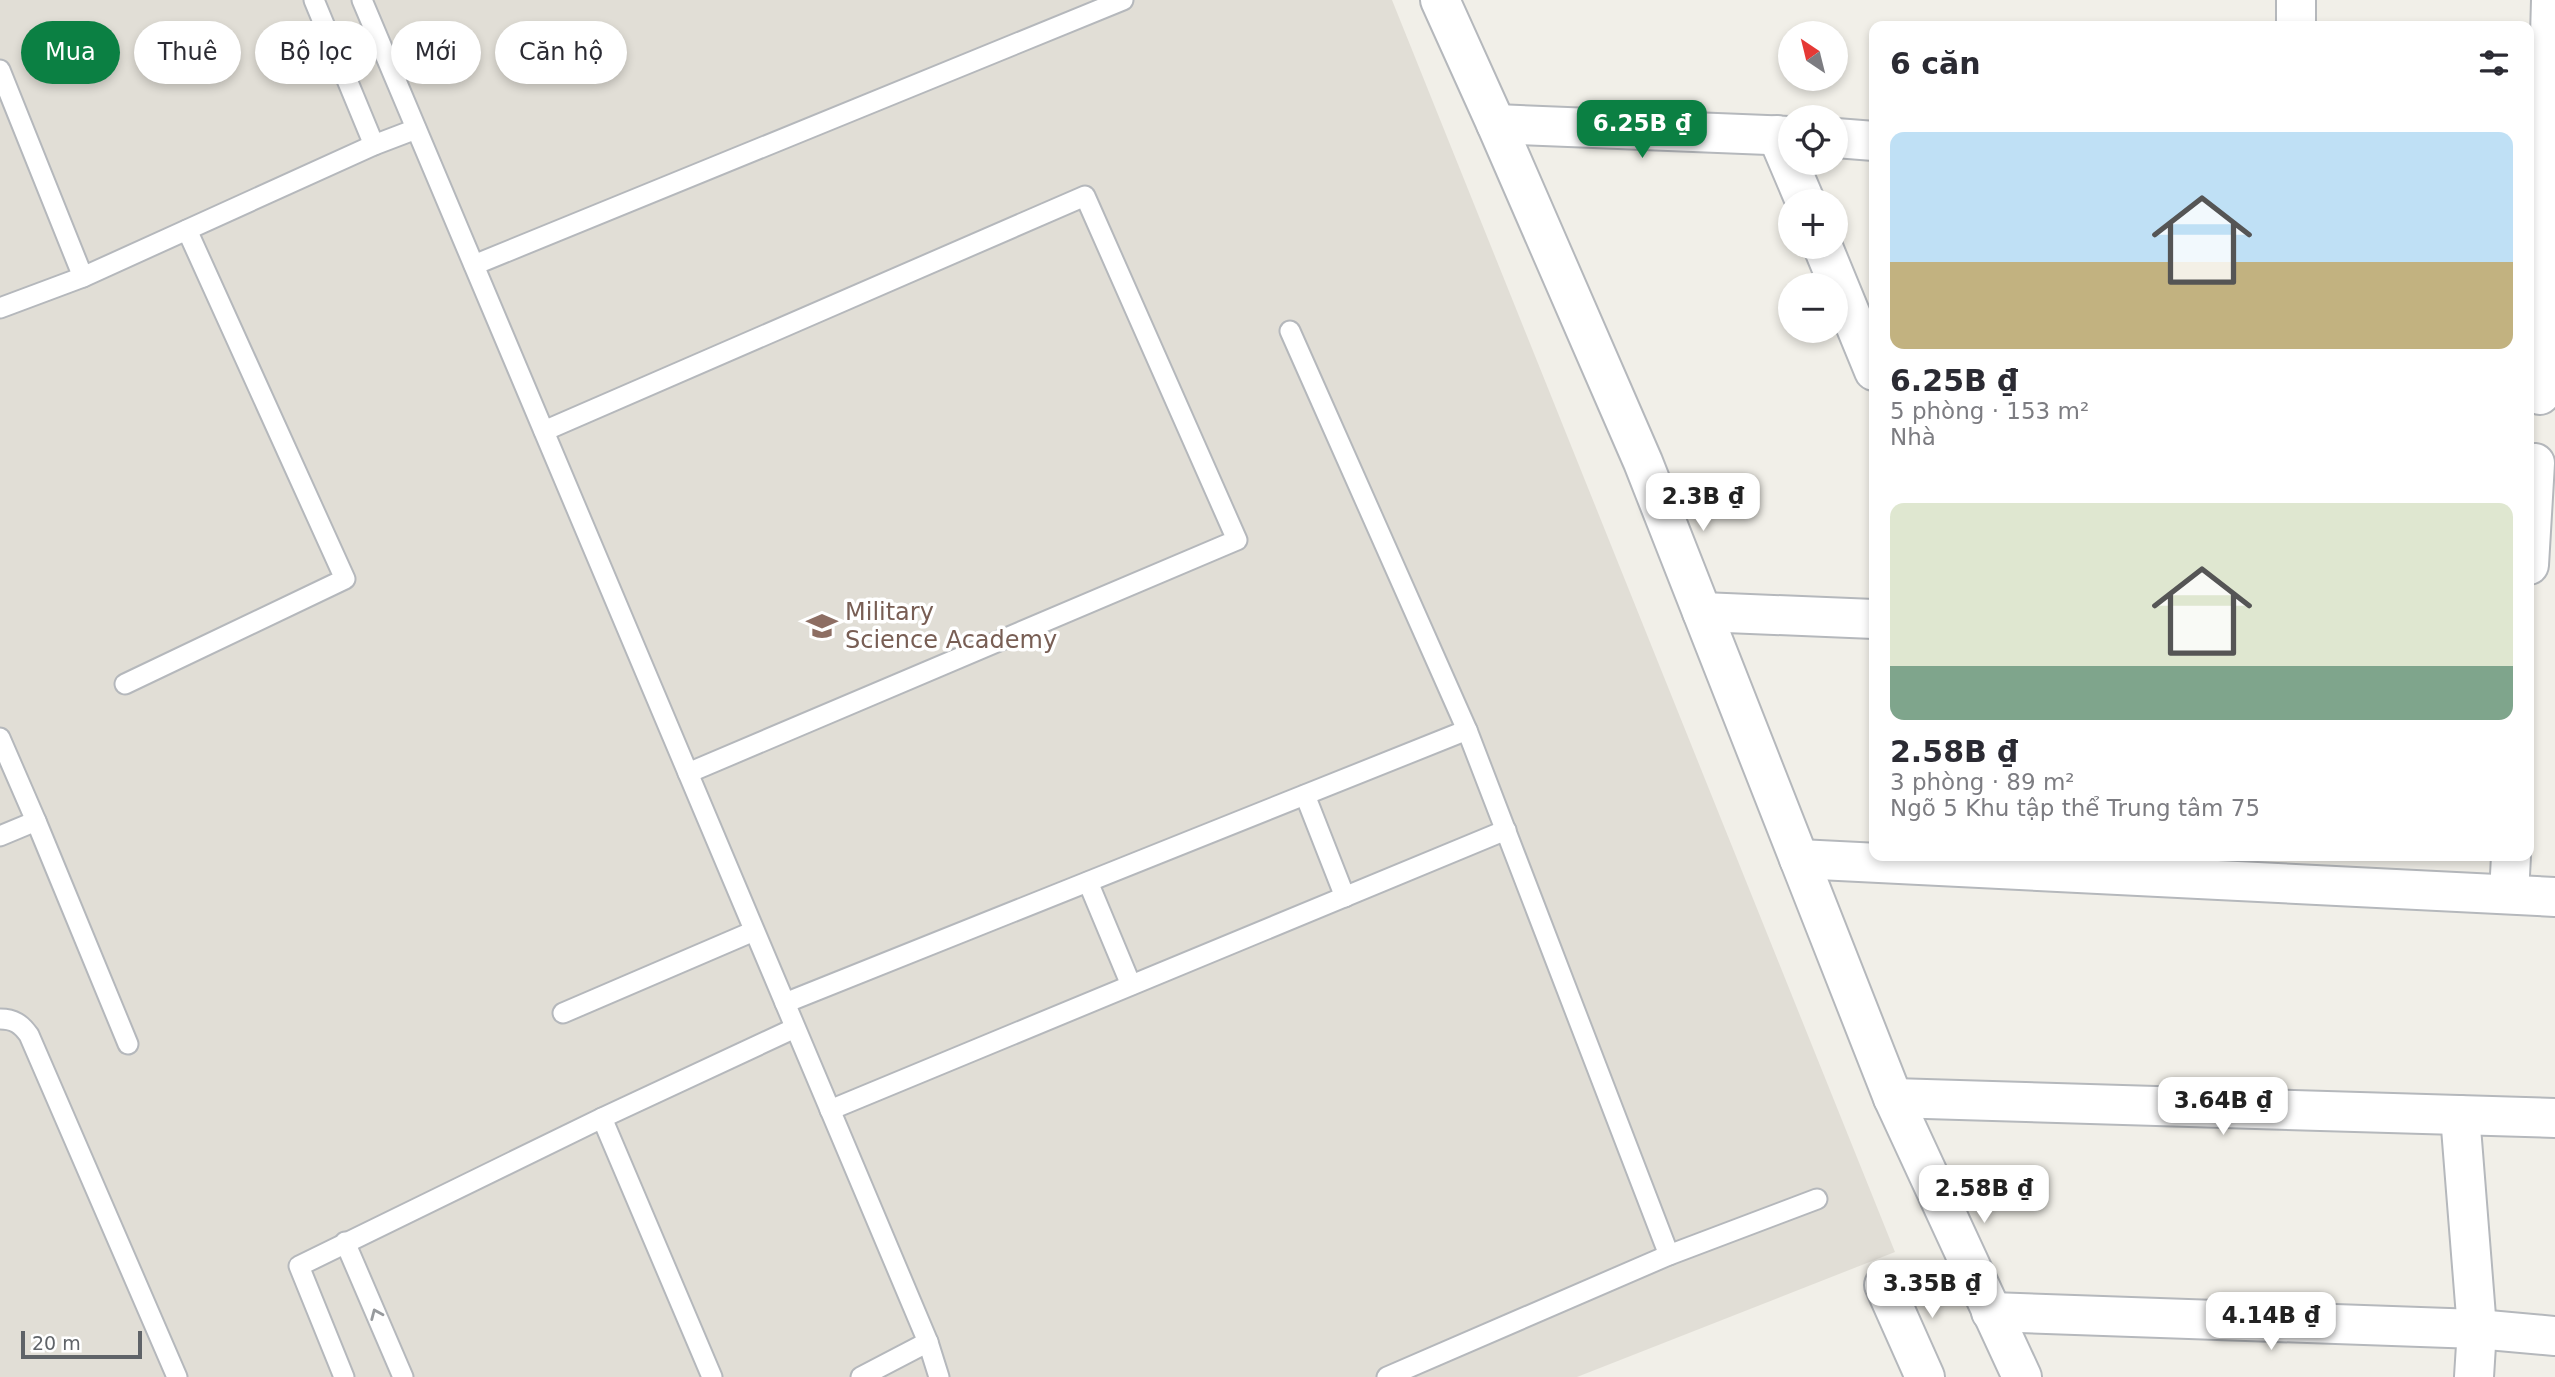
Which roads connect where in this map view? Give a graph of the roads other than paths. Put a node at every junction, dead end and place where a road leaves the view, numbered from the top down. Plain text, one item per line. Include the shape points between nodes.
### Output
1 (314, 0) edge
2 (362, 0) edge
3 (1122, 0) edge
4 (1440, 0) edge
5 (2296, 0) edge
6 (2551, 0) edge
7 (2296, 21) edge
8 (0, 70) edge
9 (1496, 124) junction
10 (416, 129) junction
11 (1778, 135) edge
12 (1848, 139) edge
13 (1869, 141) edge
14 (374, 145) junction
15 (187, 230) junction
16 (1828, 259) edge
17 (474, 265) junction
18 (83, 277) junction
19 (0, 308) edge
20 (1290, 331) dead end
21 (1869, 359) edge
22 (2541, 395) edge
23 (544, 431) junction
24 (2540, 463) edge
25 (2534, 519) edge
26 (1702, 612) junction
27 (1869, 619) edge
28 (125, 684) dead end
29 (1467, 730) junction
30 (0, 738) edge
31 (688, 773) junction
32 (1305, 795) junction
33 (36, 821) junction
34 (1506, 830) junction
35 (0, 836) edge
36 (1799, 859) junction
37 (1869, 861) edge
38 (1887, 861) edge
39 (2511, 861) edge
40 (2284, 870) edge
41 (1088, 882) junction
42 (2509, 894) junction
43 (1345, 897) junction
44 (2555, 897) edge
45 (754, 931) junction
46 (1131, 985) junction
47 (785, 1003) junction
48 (563, 1013) dead end
49 (0, 1018) edge
50 (795, 1028) junction
51 (128, 1044) dead end
52 (1893, 1098) junction
53 (830, 1110) junction
54 (2460, 1115) junction
55 (602, 1118) junction
56 (2555, 1118) edge
57 (1817, 1199) dead end
58 (345, 1242) junction
59 (1669, 1255) junction
60 (1884, 1285) dead end
61 (1991, 1312) junction
62 (2477, 1329) junction
63 (2555, 1336) edge
64 (928, 1342) junction
65 (1923, 1376) edge
66 (177, 1377) edge
67 (344, 1377) edge
68 (403, 1377) edge
69 (712, 1377) edge
70 (862, 1377) edge
71 (939, 1377) edge
72 (1387, 1377) edge
73 (2022, 1377) edge
74 (2474, 1377) edge

1 - 14 lane
2 - 10 lane
3 - 17 lane
4 - 9 street
5 - 7 street
6 - 22 street
8 - 18 lane
9 - 11 street
9 - 26 street via 1643,462
10 - 14 lane
10 - 17 lane
12 - 13 street
14 - 15 lane
15 - 18 lane
15 - 28 lane via 345,579
16 - 21 street
17 - 23 lane
18 - 19 lane
20 - 29 lane
23 - 31 lane
23 - 31 lane via 1085,196 1237,540
24 - 25 street
26 - 27 street
26 - 36 street
29 - 32 lane
29 - 34 lane
30 - 33 lane
31 - 45 lane
32 - 41 lane
32 - 43 lane
33 - 35 lane
33 - 51 lane
34 - 43 lane
34 - 59 lane
36 - 37 street
36 - 52 street
38 - 40 street
39 - 42 street
40 - 42 street
41 - 46 lane
41 - 47 lane
42 - 44 street
43 - 46 lane
45 - 47 lane
45 - 48 lane
46 - 53 lane
47 - 50 lane
49 - 66 lane via 21,1025 29,1035
50 - 53 lane
50 - 55 lane
52 - 54 street
52 - 61 street
53 - 64 lane
54 - 56 street
54 - 62 street
55 - 58 lane
55 - 69 lane
57 - 59 lane
58 - 67 lane via 299,1266
68 -> 58 lane
59 - 72 lane
60 - 65 street
61 - 62 street
61 - 73 street
62 - 63 street
62 - 74 street
64 - 70 lane
64 - 71 lane

